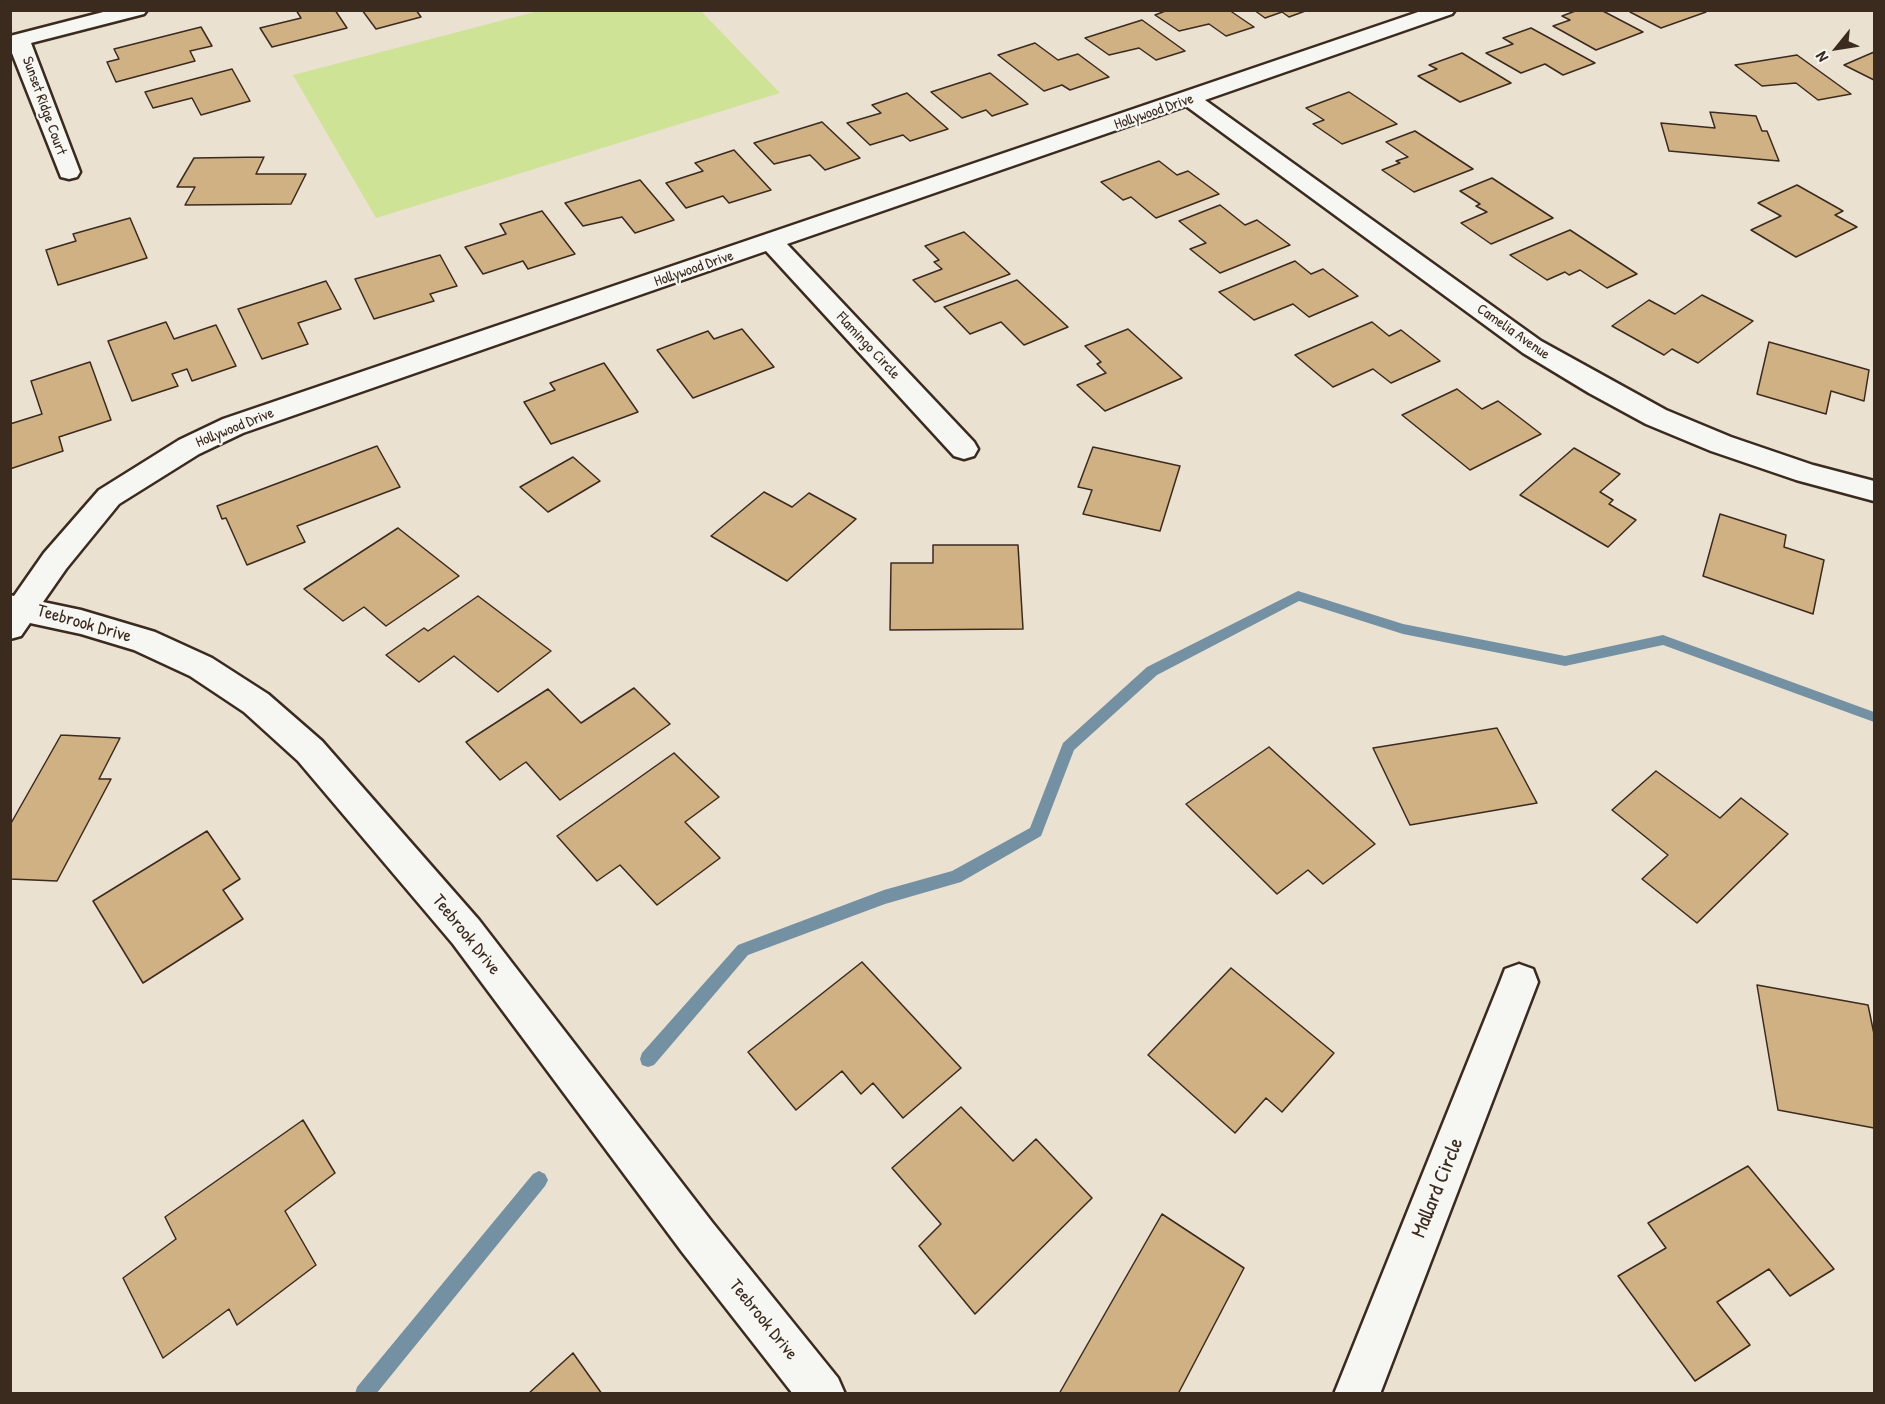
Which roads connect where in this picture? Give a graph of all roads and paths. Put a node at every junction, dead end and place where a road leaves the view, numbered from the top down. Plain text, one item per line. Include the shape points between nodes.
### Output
1 (137, 10) edge
2 (1445, 10) edge
3 (15, 41) edge
4 (1190, 99) junction
5 (69, 172) dead end
6 (772, 243) junction
7 (964, 449) dead end
8 (1875, 491) edge
9 (15, 614) edge
10 (1519, 982) dead end
11 (822, 1394) edge
12 (1357, 1394) edge

1 - 3 street
2 - 4 street, Hollywood Drive
3 - 5 street, Sunset Ridge Court
4 - 6 street, Hollywood Drive
4 - 8 street, Camelia Avenue via 1532,347 1599,387 1656,417 1721,444
6 - 7 street, Flamingo Circle
6 - 9 street, Hollywood Drive via 233,426 189,447 110,497
9 - 11 street, Teebrook Drive via 144,641 201,667 256,703 310,751 466,932 697,1237
10 - 12 street, Mallard Circle

